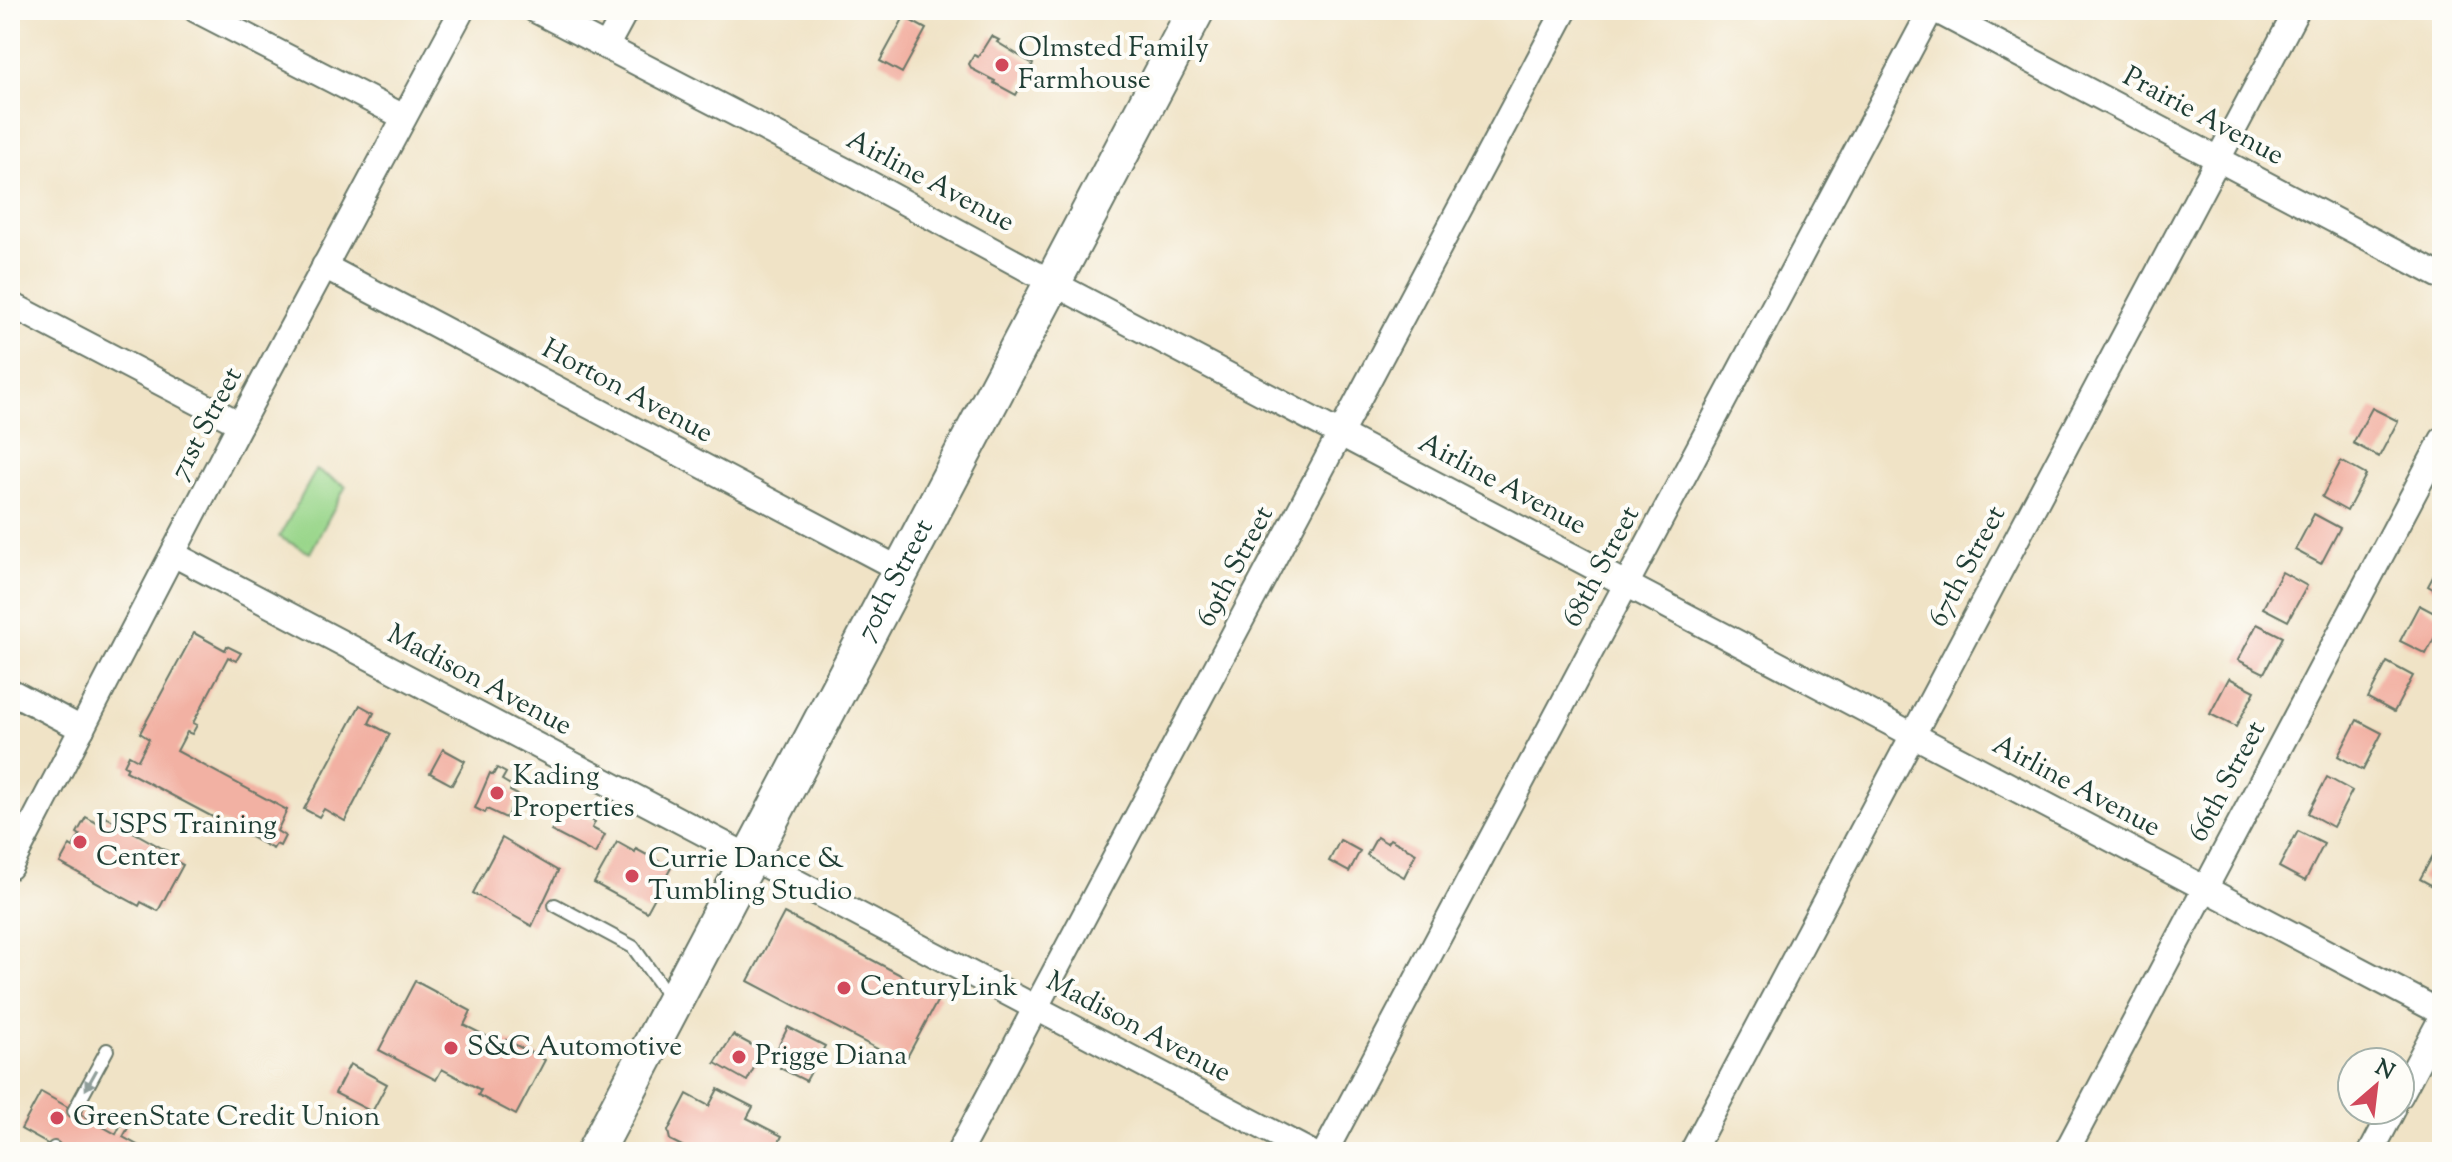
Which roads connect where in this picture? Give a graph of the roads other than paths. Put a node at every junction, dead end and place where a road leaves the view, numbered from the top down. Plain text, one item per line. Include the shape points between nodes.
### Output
1 (196, 10) edge
2 (462, 10) edge
3 (535, 10) edge
4 (626, 10) edge
5 (1196, 10) edge
6 (1565, 10) edge
7 (1933, 10) edge
8 (2297, 10) edge
9 (606, 47) junction
10 (404, 117) junction
11 (2218, 159) junction
12 (324, 266) junction
13 (2442, 277) edge
14 (1053, 283) junction
15 (10, 304) edge
16 (240, 424) junction
17 (1341, 434) junction
18 (2442, 440) edge
19 (173, 554) junction
20 (901, 570) junction
21 (1627, 585) junction
22 (10, 691) edge
23 (82, 729) junction
24 (1913, 735) junction
25 (750, 858) junction
26 (10, 867) edge
27 (2205, 889) junction
28 (555, 905) dead end
29 (673, 1003) junction
30 (1036, 1008) junction
31 (2442, 1015) edge
32 (107, 1050) dead end
33 (2416, 1065) edge
34 (74, 1111) dead end
35 (2385, 1126) edge
36 (595, 1152) edge
37 (959, 1152) edge
38 (1310, 1152) edge
39 (1325, 1152) edge
40 (1692, 1152) edge
41 (2066, 1152) edge
42 (2371, 1152) edge

1 - 10 street
2 - 10 street, 71st Street
3 - 9 street, Airline Avenue
4 - 9 street
5 - 14 main road, 70th Street
6 - 17 street, 69th Street
7 - 11 street, Prairie Avenue
7 - 21 street, 68th Street
8 - 11 street, 67th Street
9 - 14 street, Airline Avenue
10 - 12 street, 71st Street
11 - 13 street, Prairie Avenue
11 - 24 street, 67th Street
12 - 16 street, 71st Street
12 - 20 street, Horton Avenue
14 - 17 street, Airline Avenue
14 - 20 main road, 70th Street
15 - 16 street
16 - 19 street, 71st Street
17 - 21 street, Airline Avenue
17 - 30 street, 69th Street
18 - 27 street, 66th Street
19 - 23 street, 71st Street
19 - 25 street, Madison Avenue
20 - 25 main road, 70th Street
21 - 24 street, Airline Avenue
21 - 39 street, 68th Street
22 - 23 street
23 - 26 street, 71st Street
24 - 27 street, Airline Avenue
24 - 40 street, 67th Street
25 - 29 main road, 70th Street
25 - 30 street, Madison Avenue
27 - 31 street, Airline Avenue
27 - 41 street, 66th Street
28 - 29 lane via 633,947
29 - 36 main road, 70th Street
30 - 37 street, 69th Street
30 - 38 street, Madison Avenue
31 - 33 street
32 -> 34 lane
35 - 42 street

